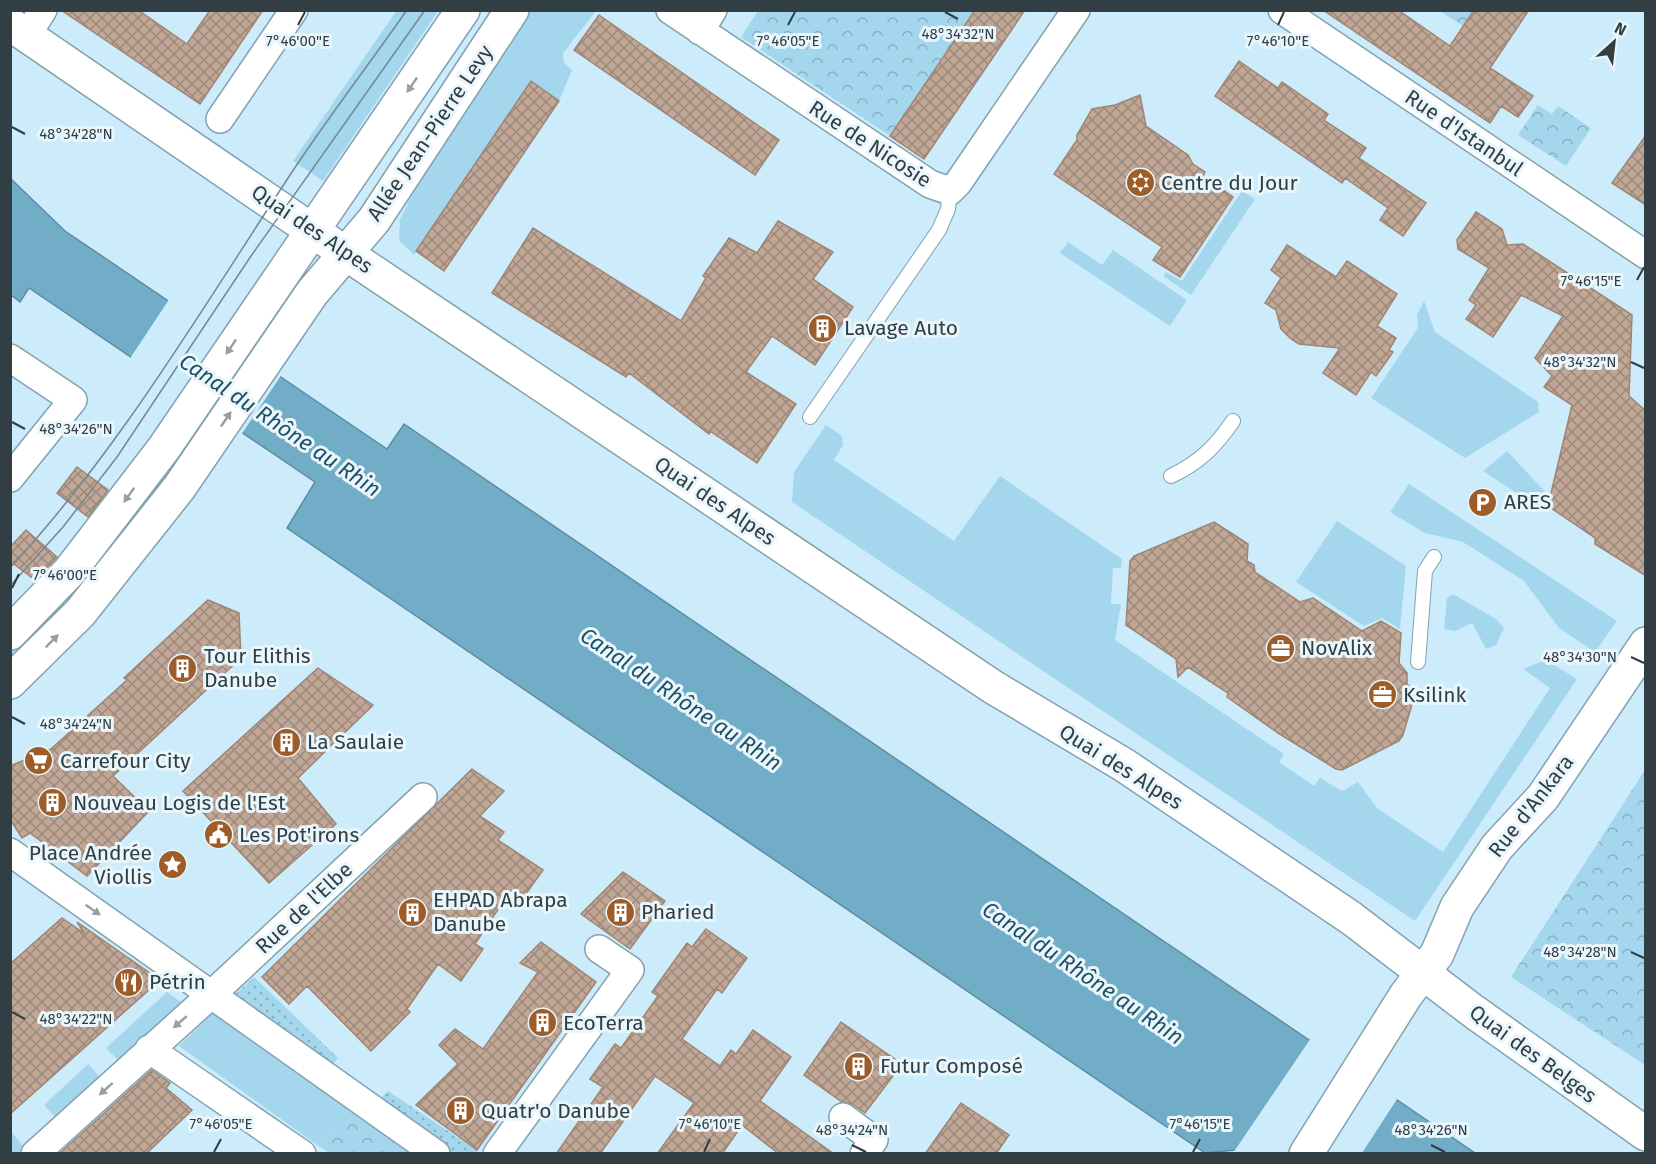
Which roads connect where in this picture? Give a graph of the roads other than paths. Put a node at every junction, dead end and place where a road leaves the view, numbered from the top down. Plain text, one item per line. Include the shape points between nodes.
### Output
1 (294, 10) edge
2 (463, 10) edge
3 (512, 10) edge
4 (670, 10) edge
5 (1076, 10) edge
6 (1282, 10) edge
7 (707, 21) edge
8 (27, 23) edge
9 (220, 119) dead end
10 (950, 191) junction
11 (312, 231) junction
12 (345, 253) junction
13 (1646, 255) edge
14 (10, 358) edge
15 (810, 417) dead end
16 (1233, 421) dead end
17 (1171, 476) dead end
18 (10, 478) edge
19 (1434, 557) dead end
20 (10, 633) edge
21 (1646, 644) edge
22 (1418, 662) dead end
23 (10, 682) edge
24 (423, 797) dead end
25 (10, 852) edge
26 (599, 949) dead end
27 (1423, 971) junction
28 (212, 994) junction
29 (149, 1049) junction
30 (843, 1117) dead end
31 (1646, 1134) edge
32 (35, 1154) edge
33 (302, 1154) edge
34 (436, 1154) edge
35 (497, 1154) edge
36 (864, 1154) edge
37 (1306, 1154) edge

1 - 9 street
2 -> 11 main road, Allée Jean-Pierre Levy
3 - 12 main road, Allée Jean-Pierre Levy via 374,220
4 - 7 street, Rue de Nicosie
5 - 10 street, Rue de Nicosie
6 - 13 street, Rue d'Istanbul
7 - 10 street, Rue de Nicosie via 930,184
8 - 11 main road, Quai des Alpes
10 - 15 lane via 939,230
11 - 12 main road, Quai des Alpes
11 -> 20 main road, Allée Jean-Pierre Levy via 164,448 69,572
23 -> 12 main road, Allée Jean-Pierre Levy via 80,613 131,552 194,468 334,263
12 - 27 main road, Quai des Alpes via 993,687 1124,765
14 - 18 street via 73,400
16 - 17 lane via 1217,444 1192,466
19 - 22 lane via 1425,571
21 - 27 main road, Rue d'Ankara via 1543,797 1497,847 1457,907 1437,954
24 - 28 street, Rue de l'Elbe
25 -> 28 street
26 - 35 street via 630,970
27 - 31 main road, Quai des Belges
27 - 37 main road, Rue d'Ankara
28 -> 29 street, Rue de l'Elbe
28 - 34 street
29 -> 32 street, Rue de l'Elbe
29 - 33 street
30 - 36 street via 874,1140

